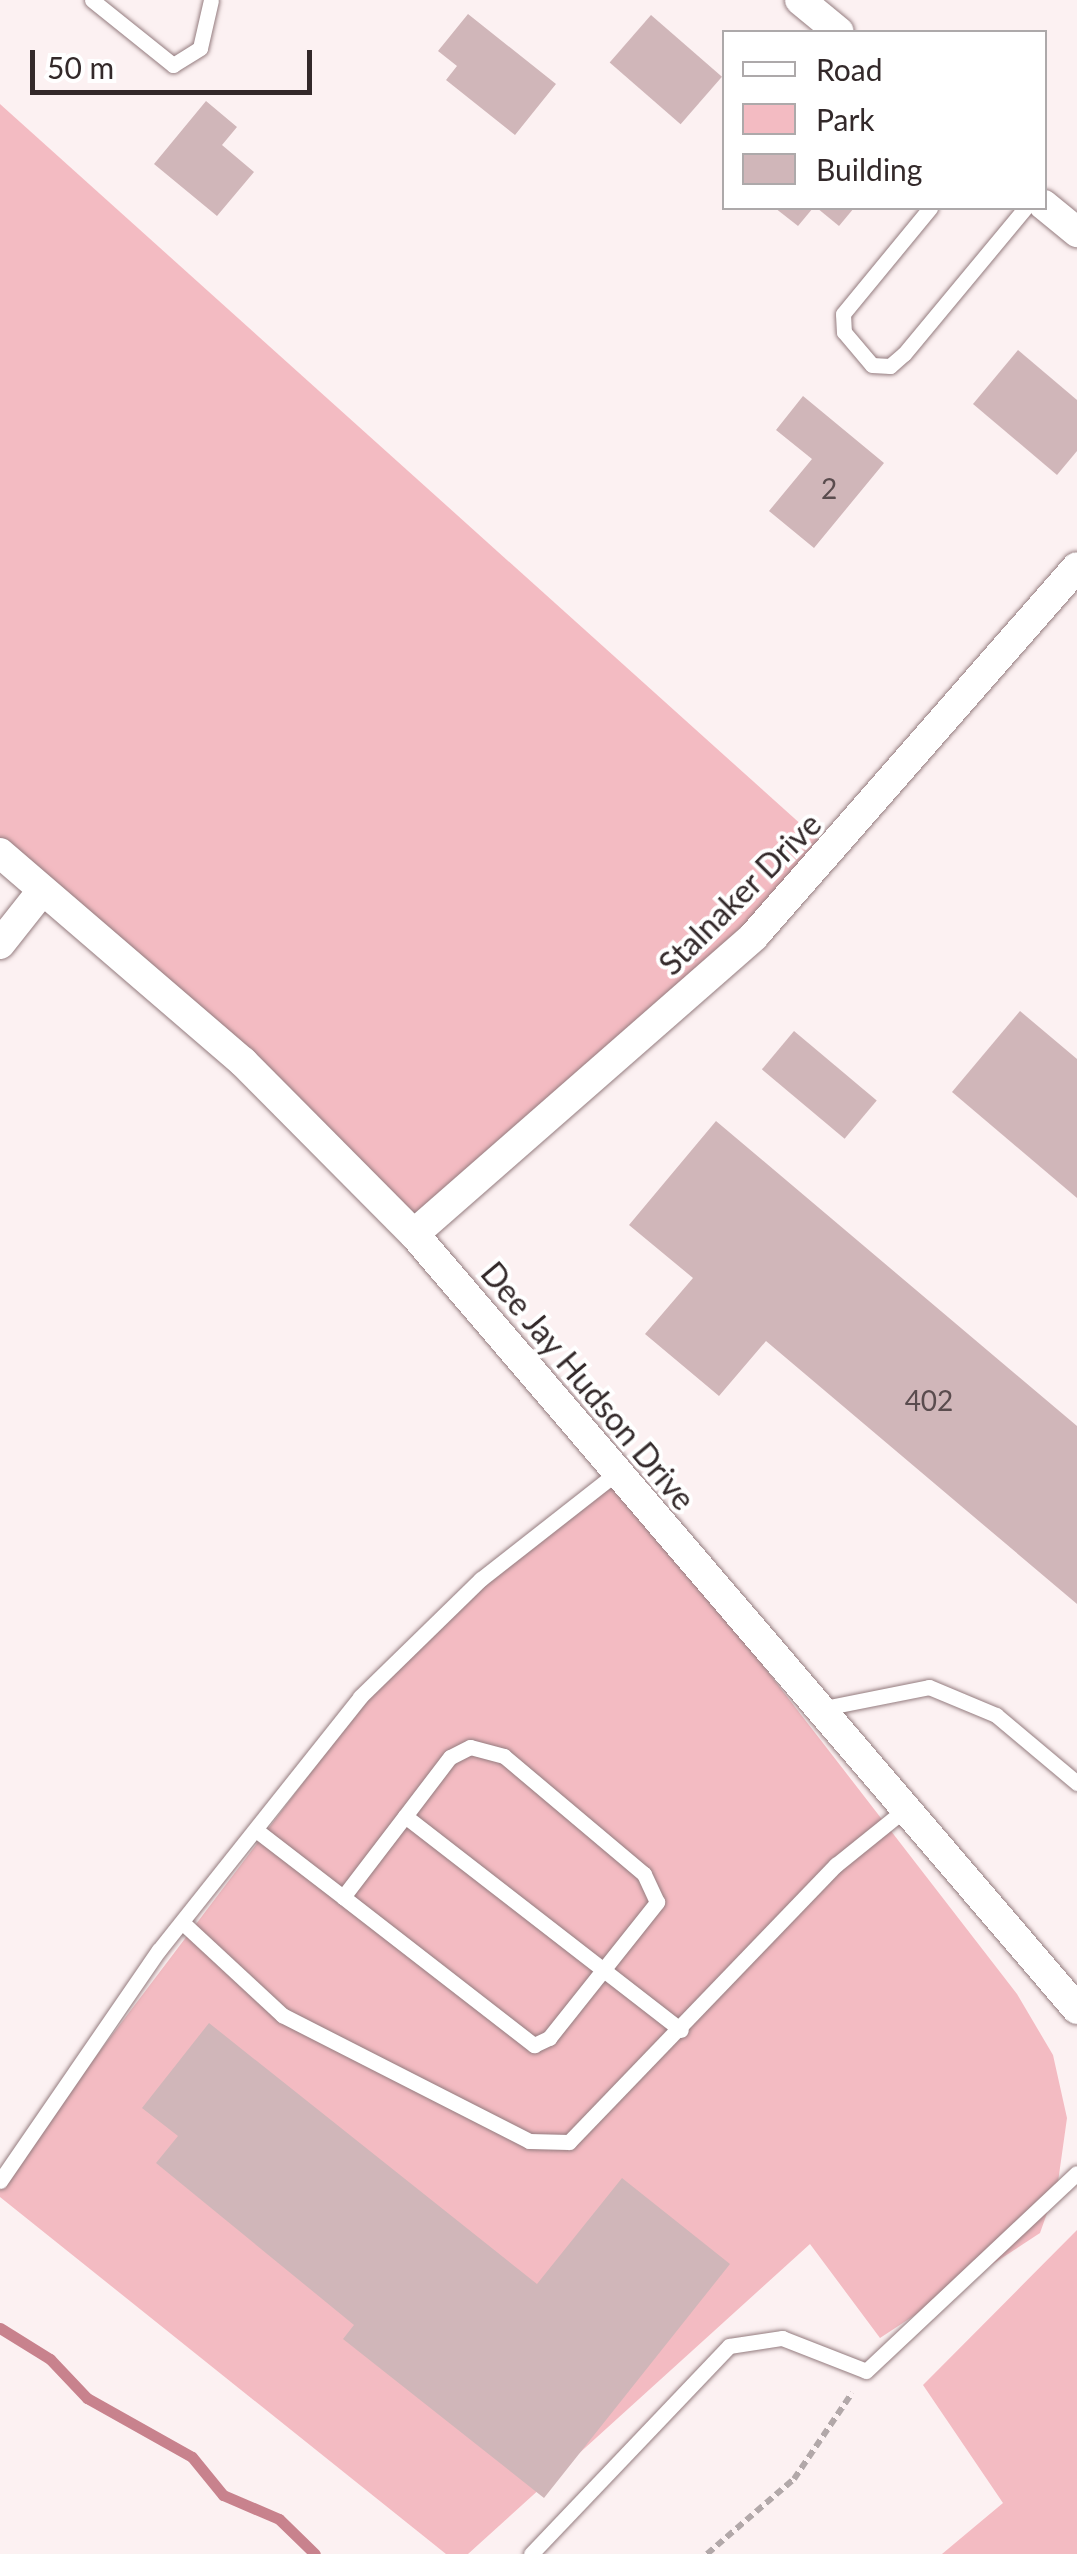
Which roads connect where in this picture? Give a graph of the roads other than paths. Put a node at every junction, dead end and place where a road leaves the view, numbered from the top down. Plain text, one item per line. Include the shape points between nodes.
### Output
1 (92, 0) edge
2 (211, 0) edge
3 (800, 0) edge
4 (836, 30) edge
5 (1047, 207) edge
6 (928, 210) edge
7 (1023, 210) edge
8 (1077, 232) edge
9 (1077, 567) edge
10 (0, 853) edge
11 (41, 892) junction
12 (0, 944) edge
13 (414, 1234) junction
14 (615, 1474) junction
15 (819, 1709) junction
16 (1077, 1783) edge
17 (903, 1811) junction
18 (405, 1816) junction
19 (256, 1830) junction
20 (343, 1897) junction
21 (182, 1922) junction
22 (606, 1971) junction
23 (1077, 2009) edge
24 (681, 2030) junction
25 (1077, 2173) edge
26 (0, 2181) edge
27 (532, 2554) edge

1 - 2 lane via 172,65 200,48
3 - 4 street
5 - 8 street
6 - 7 lane via 843,314 844,332 872,364 890,366 904,354
9 - 13 street, Stalnaker Drive via 768,923
10 - 11 street, Dee Jay Hudson Drive
11 - 12 street
11 - 13 street, Dee Jay Hudson Drive via 243,1062
13 - 14 street, Dee Jay Hudson Drive
14 - 15 street, Dee Jay Hudson Drive
14 - 19 lane via 405,1648
15 - 16 lane via 928,1687 996,1715
15 - 17 street, Dee Jay Hudson Drive
17 - 23 street, Dee Jay Hudson Drive
17 - 24 lane via 836,1865
18 - 20 lane
18 - 22 lane
18 - 22 lane via 450,1757 470,1748 504,1756 654,1884 657,1902
19 - 20 lane
19 - 21 lane
20 - 22 lane via 534,2045
21 - 24 lane via 282,2015 529,2141 569,2142
21 - 26 lane
22 - 24 lane
25 - 27 lane via 866,2371 782,2338 729,2346

